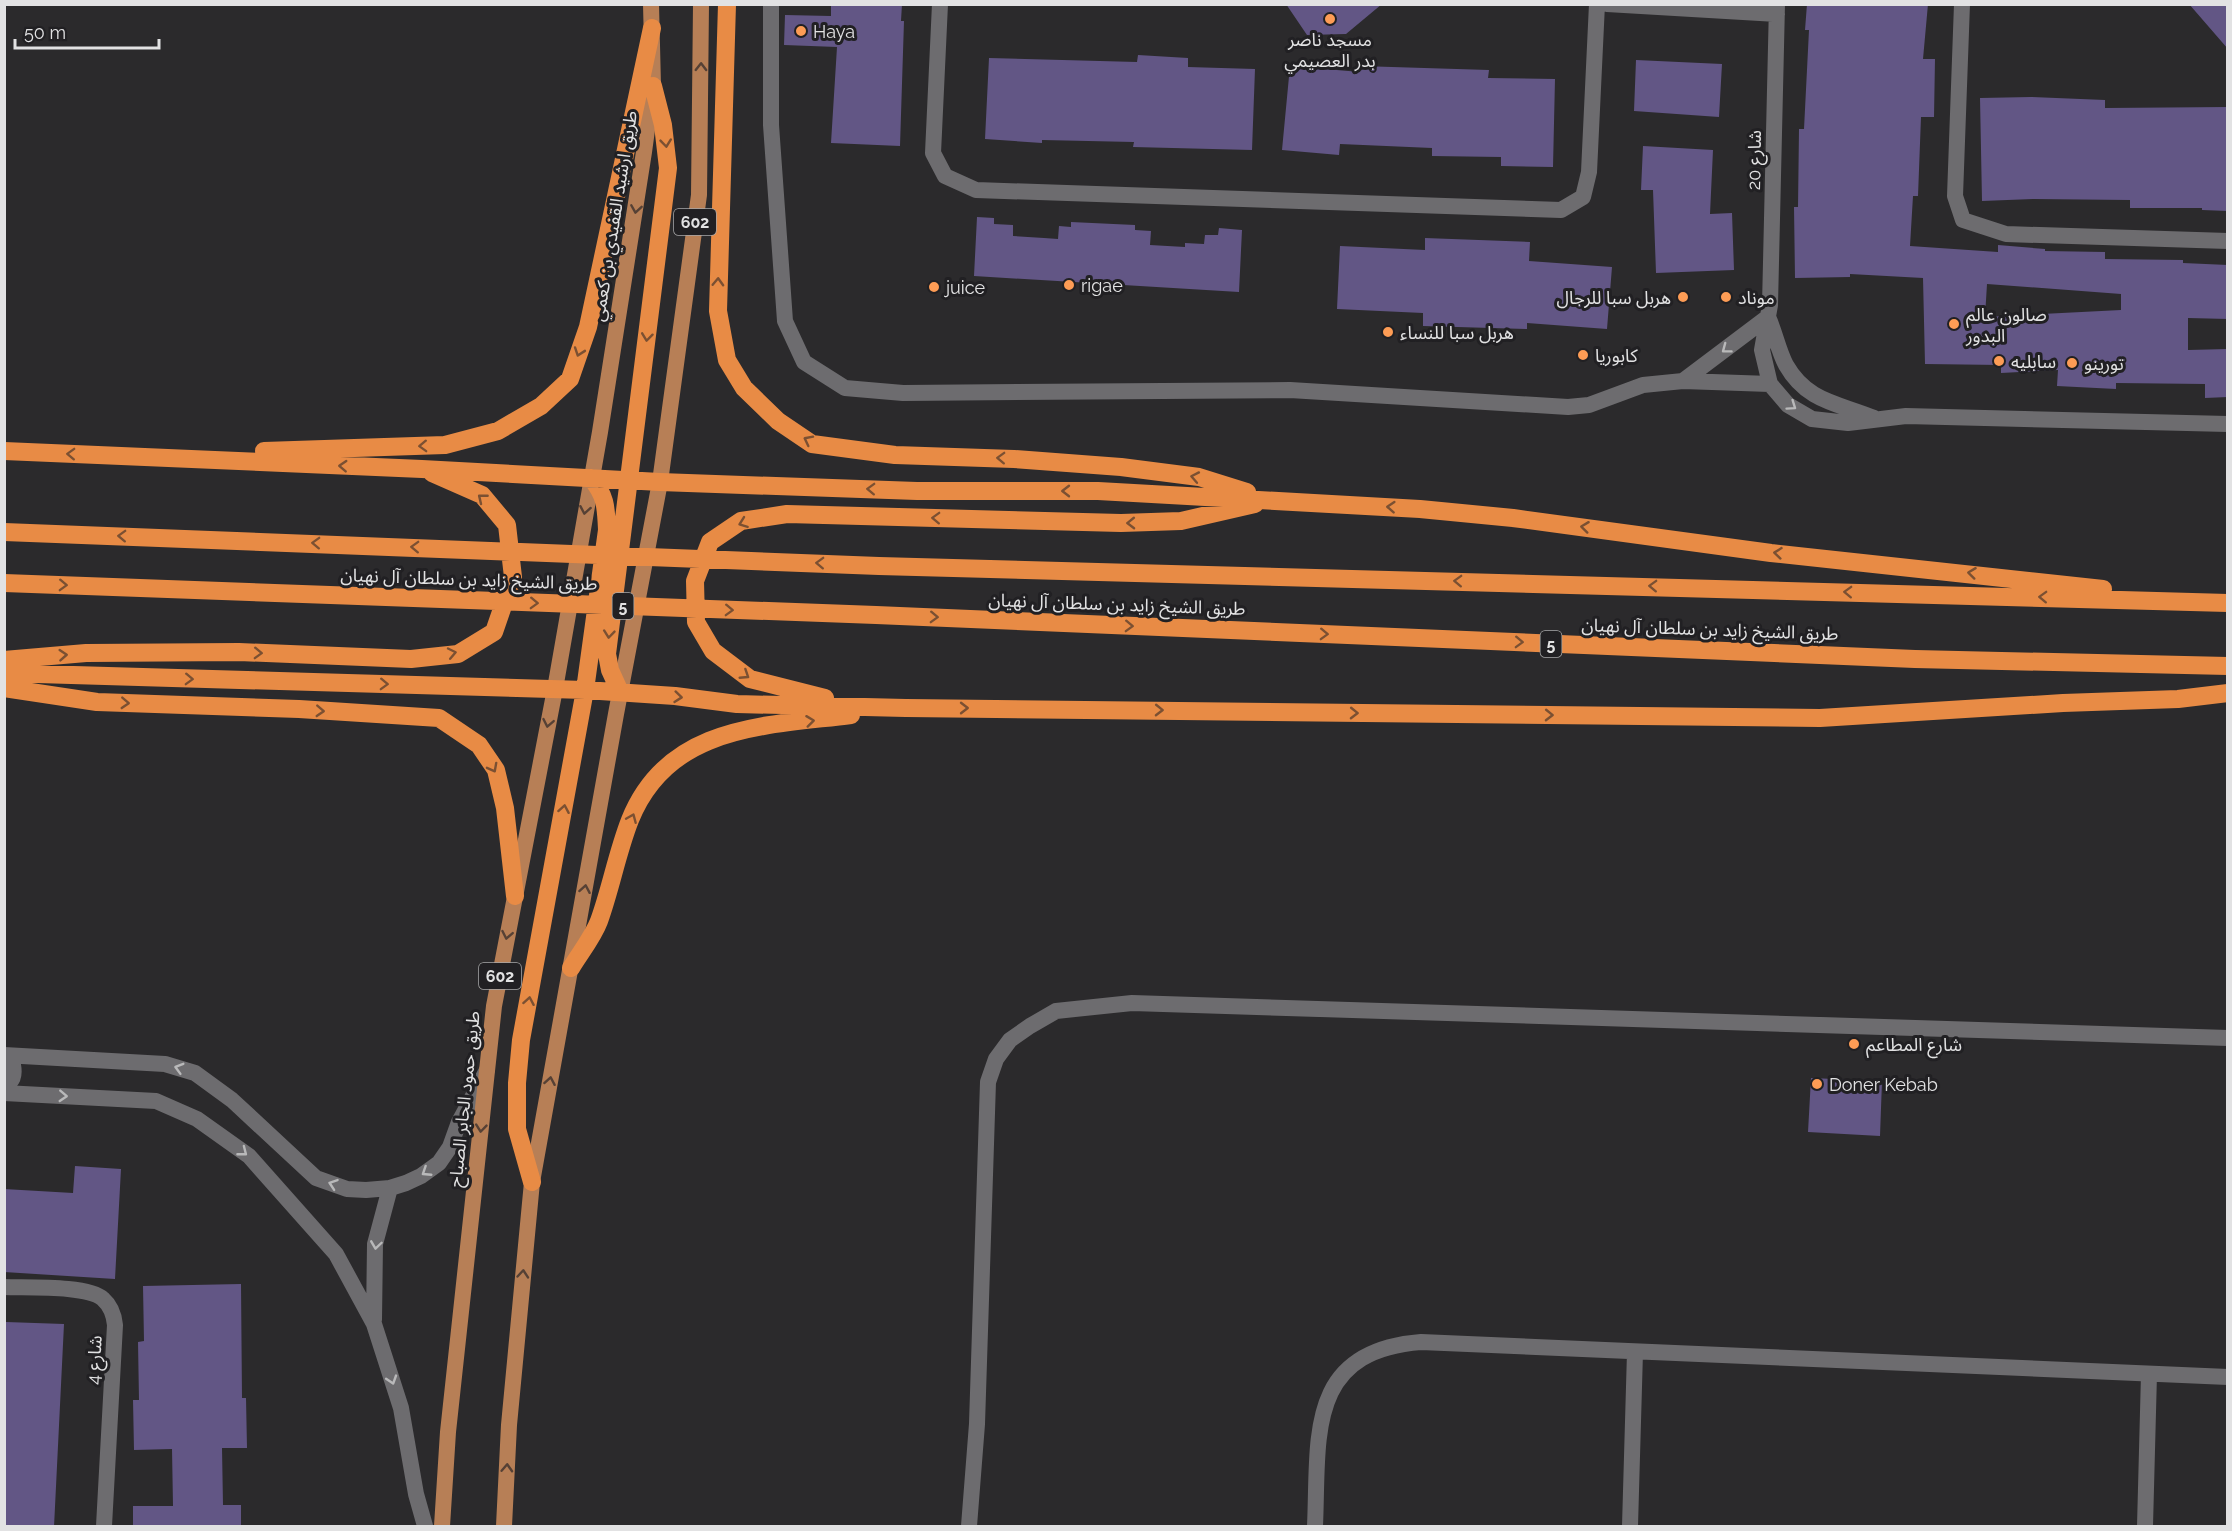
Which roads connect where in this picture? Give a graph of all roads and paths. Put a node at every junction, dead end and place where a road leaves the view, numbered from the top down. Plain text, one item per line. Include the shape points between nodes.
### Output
1 (651, 4) edge
2 (701, 4) edge
3 (727, 4) edge
4 (771, 4) edge
5 (940, 4) edge
6 (1597, 4) edge
7 (1607, 4) edge
8 (1962, 4) edge
9 (1777, 9) edge
10 (651, 28) junction
11 (654, 86) junction
12 (2228, 242) edge
13 (1768, 317) junction
14 (1683, 381) junction
15 (1770, 384) junction
16 (1874, 418) junction
17 (2228, 424) edge
18 (600, 432) joint
19 (4, 451) edge
20 (129, 456) junction
21 (422, 469) junction
22 (591, 478) junction
23 (627, 479) junction
24 (660, 482) junction
25 (1271, 500) junction
26 (4, 532) edge
27 (4, 583) edge
28 (2223, 603) edge
29 (4, 660) edge
30 (2228, 666) edge
31 (4, 673) edge
32 (4, 688) edge
33 (555, 689) junction
34 (585, 690) junction
35 (620, 692) junction
36 (2228, 693) edge
37 (860, 706) junction
38 (906, 708) junction
39 (515, 896) junction
40 (571, 968) junction
41 (2228, 1038) edge
42 (4, 1058) edge
43 (487, 1070) junction
44 (4, 1088) edge
45 (4, 1093) edge
46 (532, 1182) junction
47 (390, 1188) junction
48 (4, 1287) edge
49 (374, 1324) junction
50 (1635, 1352) junction
51 (2149, 1374) junction
52 (2228, 1377) edge
53 (104, 1527) edge
54 (425, 1527) edge
55 (442, 1527) edge
56 (504, 1527) edge
57 (969, 1527) edge
58 (1315, 1527) edge
59 (1630, 1527) edge
60 (2145, 1527) edge

1 - 10 main road, طريق ارشيد القفيدي بن كعمي / 602
24 -> 2 main road, 602 via 699,195
25 -> 3 highway via 1198,477 1121,467 895,455 812,444 778,421 744,388 727,360 718,311
4 - 14 street via 771,125 785,321 804,362 845,388 903,393 1290,390 1568,407 1588,405 1643,385
5 - 6 street via 933,153 945,176 976,190 1561,210 1583,198 1589,172
7 - 9 street
8 - 12 street via 1954,196 1963,220 2006,234
9 - 13 street, شارع 20
10 - 11 main road, طريق ارشيد القفيدي بن كعمي / 602
10 -> 20 highway via 588,327 570,379 541,406 498,431 445,445
11 -> 18 main road, طريق ارشيد القفيدي بن كعمي / 602
11 -> 23 highway via 668,168
13 -> 14 street
13 - 15 street, شارع 20 via 1762,350
13 - 16 street via 1785,364 1803,388 1826,402
14 - 15 street
15 -> 16 street via 1788,405 1812,419 1848,423
16 - 17 street
18 - 22 main road, طريق حمود الجابر الصباح / 602
20 -> 19 highway
21 -> 20 highway
21 - 22 highway
29 -> 21 highway via 119,653 238,652 411,659 458,654 494,632 513,577 507,525 482,495
22 - 23 highway
22 -> 33 main road, طريق حمود الجابر الصباح / 602
22 - 34 highway via 602,491 608,530
23 - 24 highway
23 -> 35 highway via 607,654
25 -> 24 highway via 1098,491 917,491
24 - 35 main road, 602
28 -> 25 highway via 1771,553 1513,518
25 -> 37 highway via 1171,522 787,514 741,521 710,542 695,581 696,622 713,651 750,679
28 -> 26 highway, طريق الشيخ زايد بن سلطان آل نهيان via 879,566
27 -> 30 highway, طريق الشيخ زايد بن سلطان آل نهيان / 5 via 1903,658
31 -> 33 highway
32 -> 39 highway via 96,702 439,718 479,746 496,770 505,808
33 - 34 highway
33 -> 39 main road, طريق حمود الجابر الصباح / 602
34 - 35 highway
46 -> 34 highway via 517,1129 520,1051
35 -> 37 highway via 738,704
40 -> 35 main road, 602
38 -> 36 highway via 1820,718
37 - 38 highway
40 -> 38 highway via 598,923 629,822 643,792 678,756 748,728
39 -> 43 main road, طريق حمود الجابر الصباح / 602 via 494,1006
46 -> 40 main road, 602
41 - 57 street via 1132,1003 1056,1011 1010,1040 996,1059 988,1082 977,1424
42 - 44 street via 13,1065 15,1074
47 -> 42 street via 347,1189 316,1178 232,1100 195,1073 165,1064
43 -> 47 street via 440,1163 421,1176
43 -> 55 main road, طريق حمود الجابر الصباح / 602 via 448,1432
45 -> 49 street via 156,1101 197,1119 249,1156 336,1254
56 -> 46 main road, 602 via 509,1425
47 -> 49 street via 375,1244
48 - 53 street, شارع 4 via 88,1291 103,1299 113,1313
49 -> 54 street via 401,1408
50 - 51 street
50 - 58 street via 1421,1342 1400,1343 1364,1357 1335,1384 1320,1419
50 - 59 street
51 - 52 street
51 - 60 street

